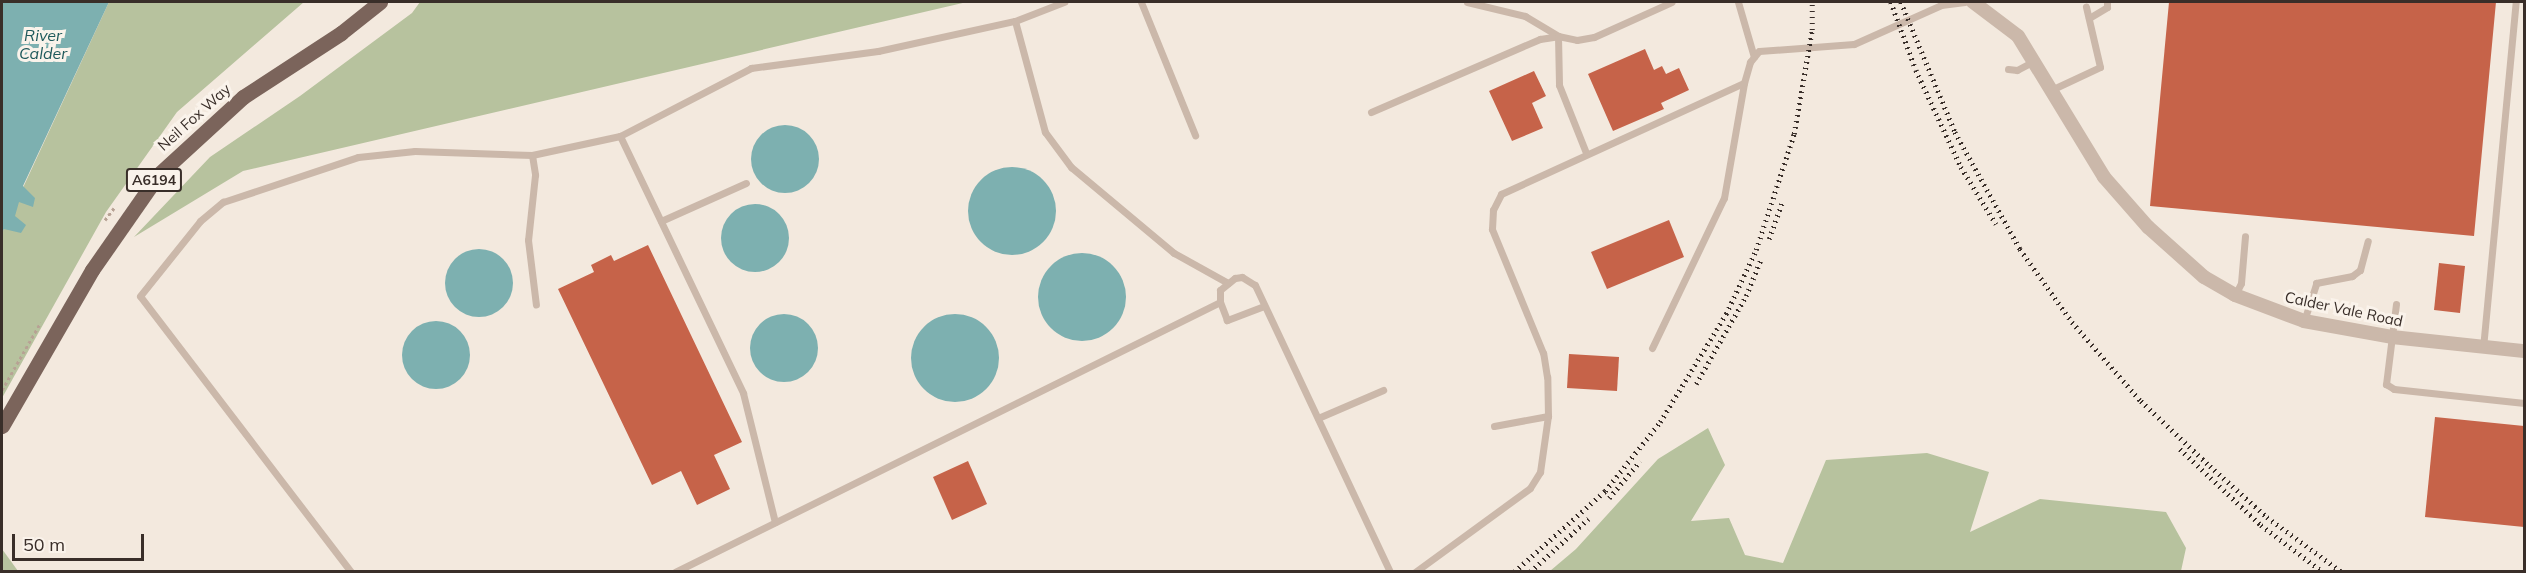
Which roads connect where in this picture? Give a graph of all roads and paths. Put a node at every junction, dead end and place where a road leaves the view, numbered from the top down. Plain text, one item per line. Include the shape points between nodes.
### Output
1 (380, 2) edge
2 (1064, 2) edge
3 (1141, 2) edge
4 (1467, 2) edge
5 (1672, 2) edge
6 (1738, 2) edge
7 (1965, 2) edge
8 (1973, 2) edge
9 (2107, 2) edge
10 (2516, 2) edge
11 (2086, 7) dead end
12 (2089, 18) junction
13 (1015, 21) junction
14 (1558, 36) junction
15 (1754, 57) junction
16 (2035, 61) junction
17 (2008, 69) dead end
18 (1744, 83) junction
19 (2051, 90) junction
20 (1371, 112) dead end
21 (1196, 135) dead end
22 (620, 136) junction
23 (1586, 153) junction
24 (532, 155) junction
25 (746, 183) dead end
26 (661, 221) junction
27 (2245, 236) dead end
28 (2368, 241) dead end
29 (1228, 283) junction
30 (2235, 295) junction
31 (1220, 302) junction
32 (2396, 304) dead end
33 (536, 305) dead end
34 (1264, 306) junction
35 (2304, 321) junction
36 (2392, 337) junction
37 (1652, 348) dead end
38 (2483, 348) junction
39 (2524, 351) edge
40 (1383, 390) dead end
41 (2524, 403) edge
42 (1548, 416) junction
43 (1318, 418) junction
44 (2, 426) edge
45 (1494, 426) dead end
46 (775, 522) junction
47 (351, 572) edge
48 (675, 572) edge
49 (1390, 572) edge
50 (1415, 572) edge

1 - 44 main road, Neil Fox Way / A6194 via 341,33 243,97 159,174 92,270
2 - 13 lane
3 - 21 lane
4 - 14 lane via 1525,16
5 - 14 lane via 1594,37 1577,40
6 - 15 lane
7 - 15 lane via 1941,5 1854,44 1777,48 1759,51
8 - 16 street, Calder Vale Road via 2018,36
9 - 12 lane via 2106,7
10 - 38 lane
11 - 12 lane
12 - 19 lane via 2100,67
13 - 22 lane via 878,51 751,68
13 - 29 lane via 1045,132 1071,167 1174,253
14 - 20 lane via 1540,39
14 - 23 lane via 1559,85
15 - 18 lane
16 - 17 lane via 2017,70
16 - 19 street, Calder Vale Road
18 - 23 lane
18 - 37 lane via 1724,198
19 - 30 street, Calder Vale Road via 2104,177 2148,227 2204,277
22 - 24 lane
22 - 26 lane
23 - 42 lane via 1517,184 1501,194 1493,210 1492,229 1543,353
24 - 33 lane via 535,175 528,240
24 - 47 lane via 387,152 358,157 223,202 200,221 140,296
25 - 26 lane
26 - 46 lane via 743,393
27 - 30 lane via 2241,283
28 - 35 lane via 2360,270 2352,276 2316,283
29 - 31 lane via 1220,290
29 - 34 lane via 1235,278 1248,279
30 - 35 street, Calder Vale Road
31 - 34 lane via 1227,320
31 - 46 lane
32 - 36 lane
34 - 43 lane
35 - 36 street, Calder Vale Road
36 - 38 street, Calder Vale Road
36 - 41 lane via 2386,384 2394,389
38 - 39 street, Calder Vale Road
40 - 43 lane
42 - 45 lane
42 - 50 lane via 1540,472 1530,488
43 - 49 lane
46 - 48 lane

